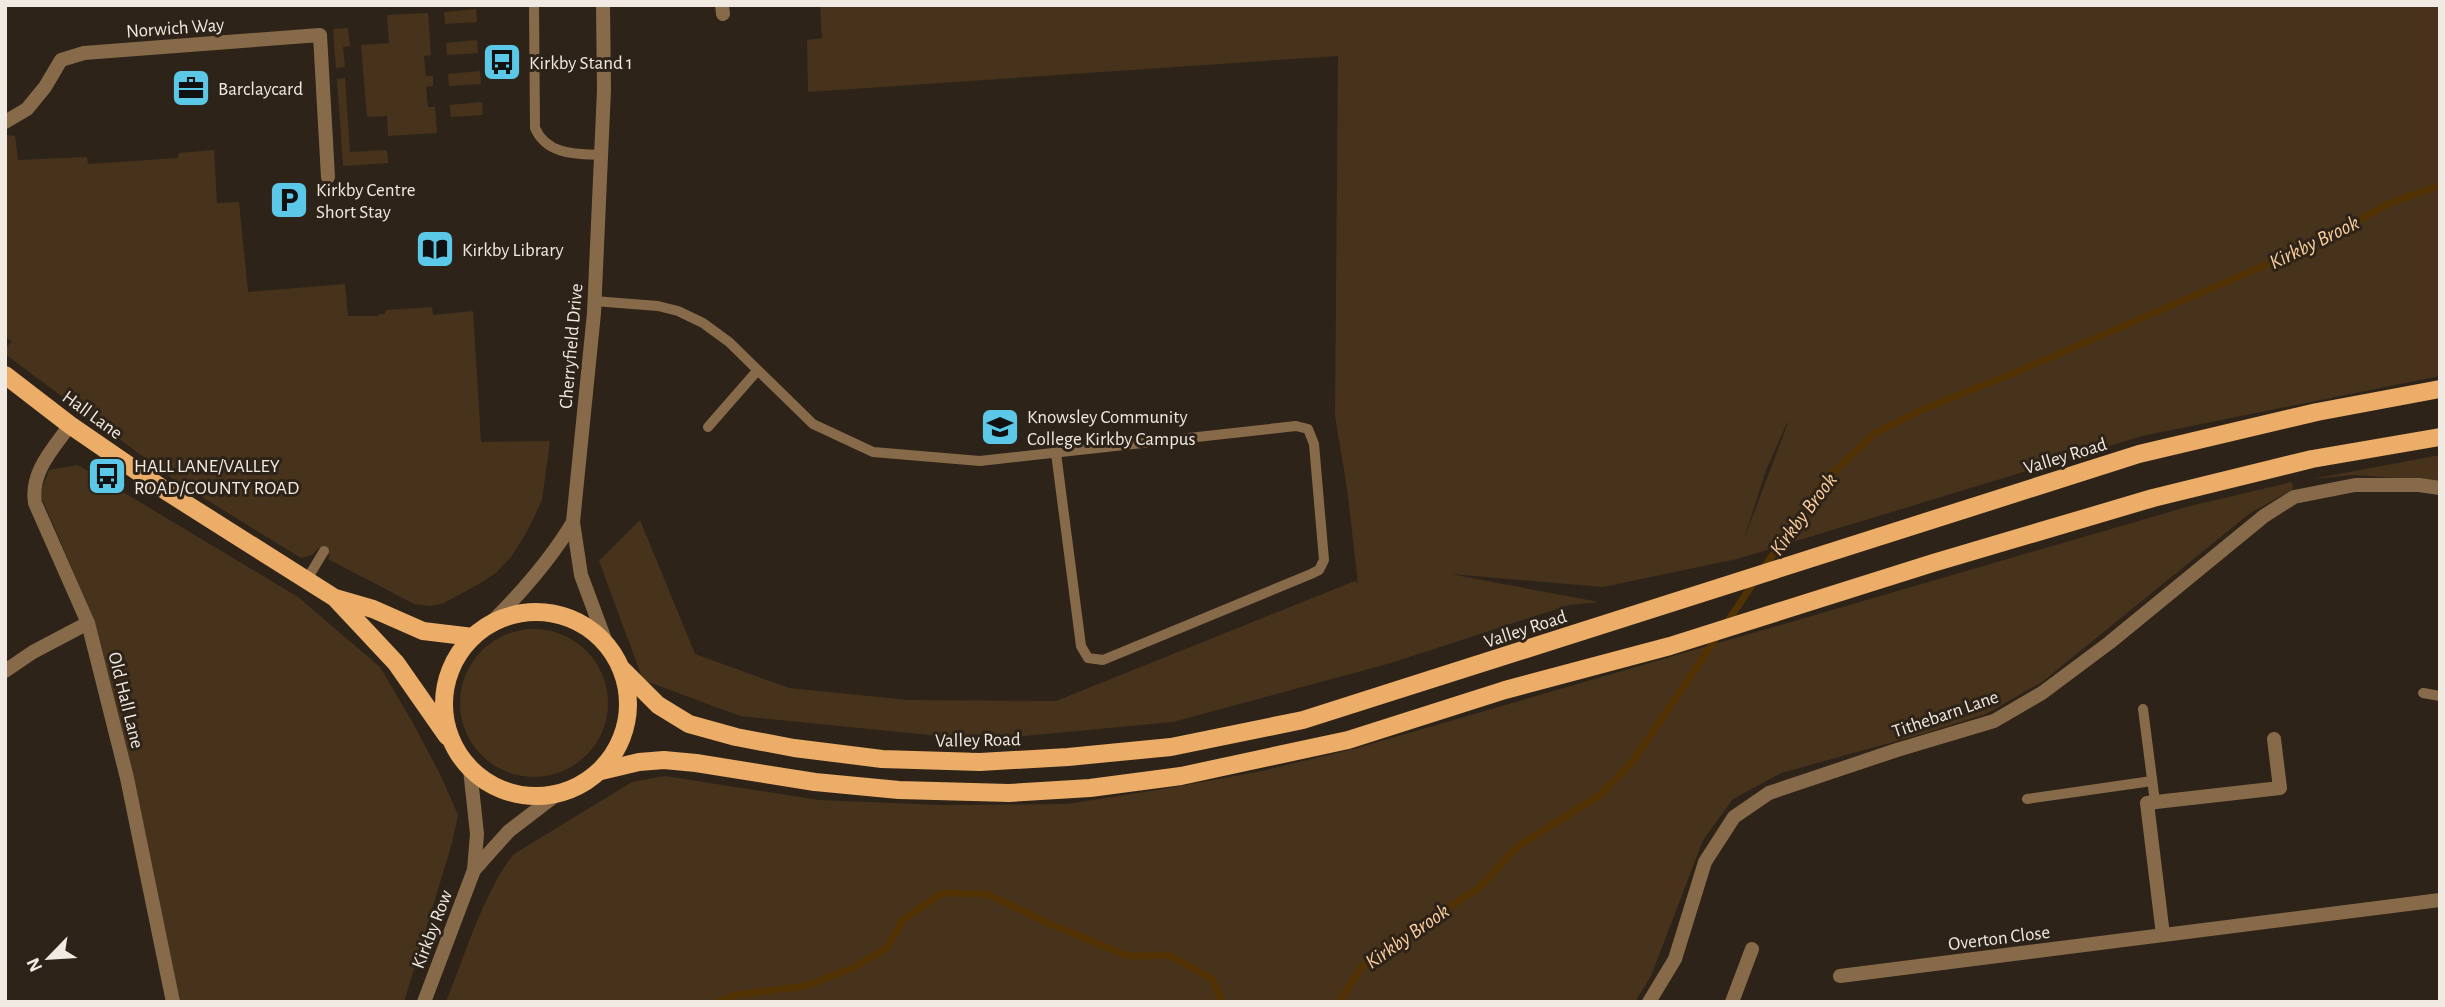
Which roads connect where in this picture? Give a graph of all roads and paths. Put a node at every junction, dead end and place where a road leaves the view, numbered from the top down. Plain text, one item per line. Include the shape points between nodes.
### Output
1 (534, 5) edge
2 (603, 5) edge
3 (5, 122) edge
4 (601, 155) junction
5 (328, 177) dead end
6 (594, 301) junction
7 (757, 371) junction
8 (5, 375) edge
9 (2440, 389) edge
10 (69, 425) junction
11 (708, 427) dead end
12 (2440, 437) edge
13 (1055, 453) junction
14 (2440, 488) edge
15 (572, 522) junction
16 (324, 551) dead end
17 (306, 581) junction
18 (335, 598) junction
19 (88, 623) junction
20 (491, 623) junction
21 (473, 637) junction
22 (607, 645) junction
23 (623, 670) junction
24 (5, 671) edge
25 (2423, 693) dead end
26 (2440, 696) edge
27 (2143, 709) dead end
28 (2274, 739) dead end
29 (454, 747) junction
30 (470, 769) junction
31 (601, 771) junction
32 (2152, 781) junction
33 (556, 795) junction
34 (2027, 799) dead end
35 (2155, 802) junction
36 (474, 870) junction
37 (2440, 900) edge
38 (2163, 935) junction
39 (1752, 949) dead end
40 (1840, 976) dead end
41 (173, 1002) edge
42 (424, 1002) edge
43 (1649, 1002) edge
44 (1732, 1002) edge

1 - 4 lane via 535,128 555,150
2 - 4 street, Cherryfield Drive
3 - 5 street, Norwich Way via 27,109 61,60 69,57 320,35
4 - 6 street, Cherryfield Drive
6 - 7 lane via 678,311 729,342
6 - 15 street, Cherryfield Drive
7 - 11 lane
7 - 13 lane via 813,424 873,452 980,461
8 - 10 main road, Hall Lane
9 - 23 main road, Valley Road via 2139,454 1303,720 1171,747 980,762 882,759 794,748 736,737 677,718
10 - 17 main road, Hall Lane
10 - 19 street, Old Hall Lane via 37,473 33,488 40,517
12 - 31 main road via 2312,459 2153,498 1348,740 1181,776 1009,793 815,782 664,760
13 - 13 lane via 1296,426 1308,429 1314,444 1324,560 1311,575 1103,660 1088,658 1081,646
14 - 43 street, Tithebarn Lane via 2355,485 2294,497 2049,688 1994,721 1769,793 1734,817 1704,862 1675,959
15 - 20 street, Cherryfield Drive via 551,555
15 - 22 street, Cherryfield Drive via 580,575
16 - 17 lane
17 - 18 main road, Hall Lane
18 - 21 main road, Hall Lane via 423,631
18 - 29 main road, Hall Lane via 396,663
19 - 24 street
19 - 41 street, Old Hall Lane via 127,778
20 - 21 main road
20 - 22 main road via 521,613 553,613 583,624
21 - 29 main road via 448,677 444,701
22 - 23 main road
23 - 31 main road via 629,697 627,724 618,750
25 - 26 lane
27 - 32 lane
28 - 35 street via 2280,788
29 - 30 main road
30 - 33 main road via 495,787 525,796
30 - 36 street, Kirkby Row via 477,834
31 - 33 main road
32 - 34 lane
32 - 35 lane
33 - 36 street, Kirkby Row via 509,831
35 - 38 street via 2147,803
36 - 42 street, Kirkby Row
37 - 38 street, Overton Close
38 - 40 street, Overton Close
39 - 44 street

